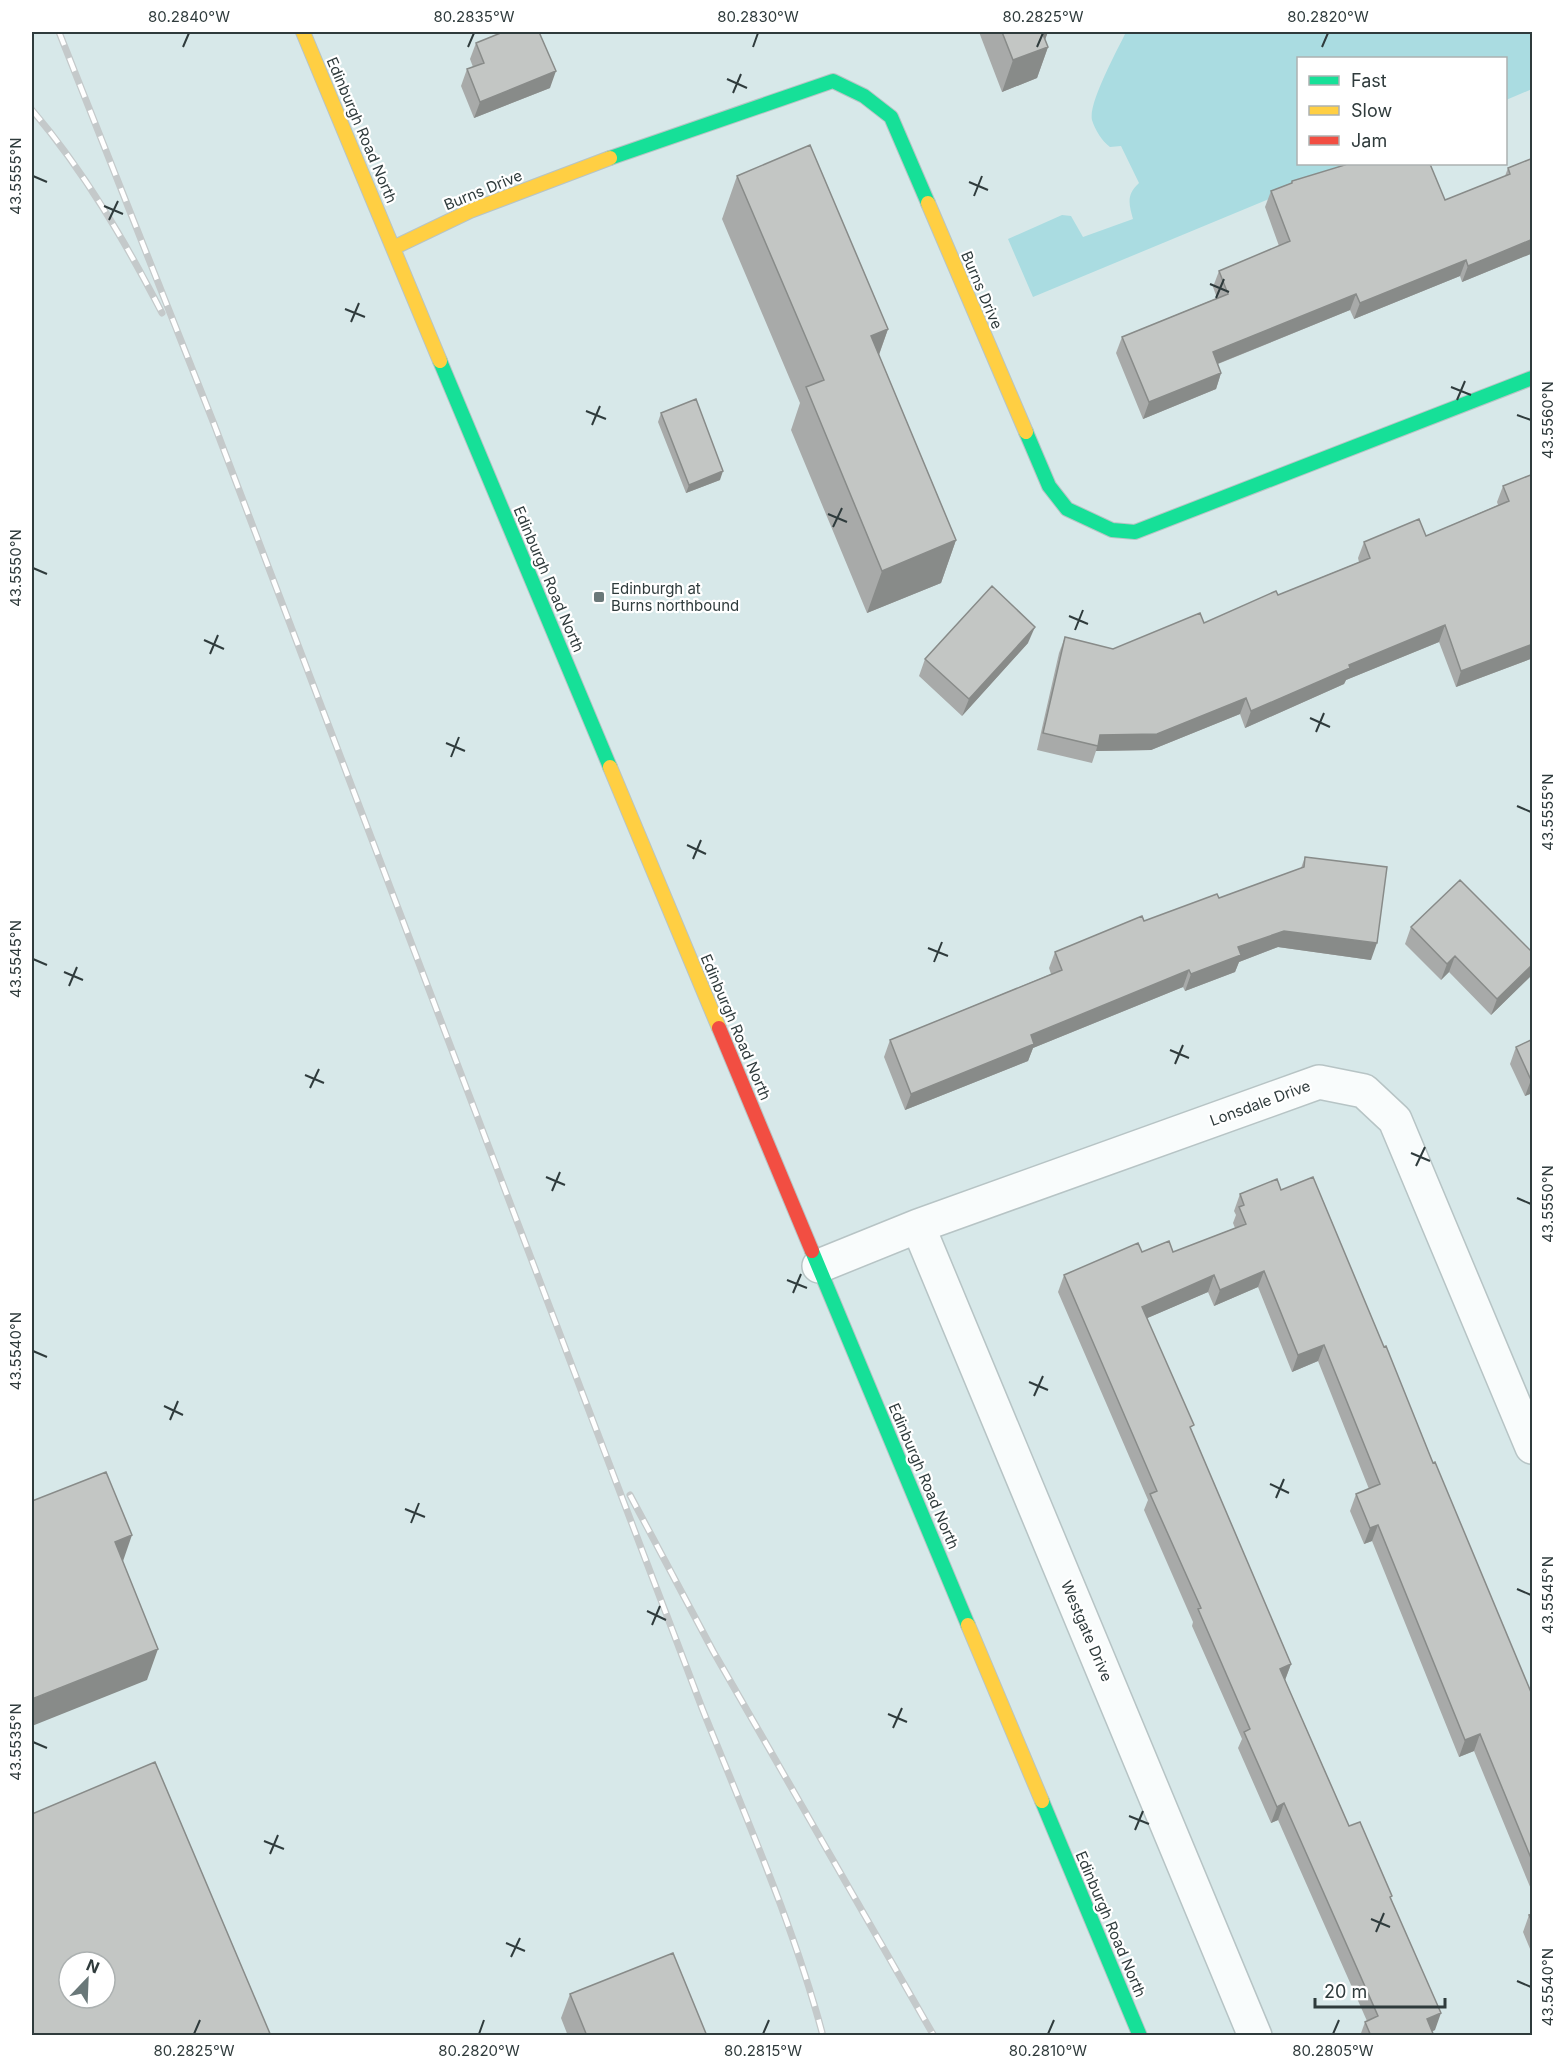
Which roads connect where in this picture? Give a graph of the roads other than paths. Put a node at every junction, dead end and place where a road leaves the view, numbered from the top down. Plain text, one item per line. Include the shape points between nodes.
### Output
1 (303, 32) edge
2 (393, 248) junction
3 (1533, 378) edge
4 (918, 1226) junction
5 (819, 1266) junction
6 (1533, 1447) edge
7 (1140, 2036) edge
8 (1255, 2036) edge

1 - 2 main road, Edinburgh Road North
2 - 3 main road, Burns Drive via 470,211 591,165 833,81 870,98 891,117 1049,486 1067,509 1112,530 1136,532
2 - 5 main road, Edinburgh Road North
4 - 5 street, Lonsdale Drive
4 - 6 street, Lonsdale Drive via 1319,1082 1364,1090 1395,1120
4 - 8 street, Westgate Drive
5 - 7 main road, Edinburgh Road North

